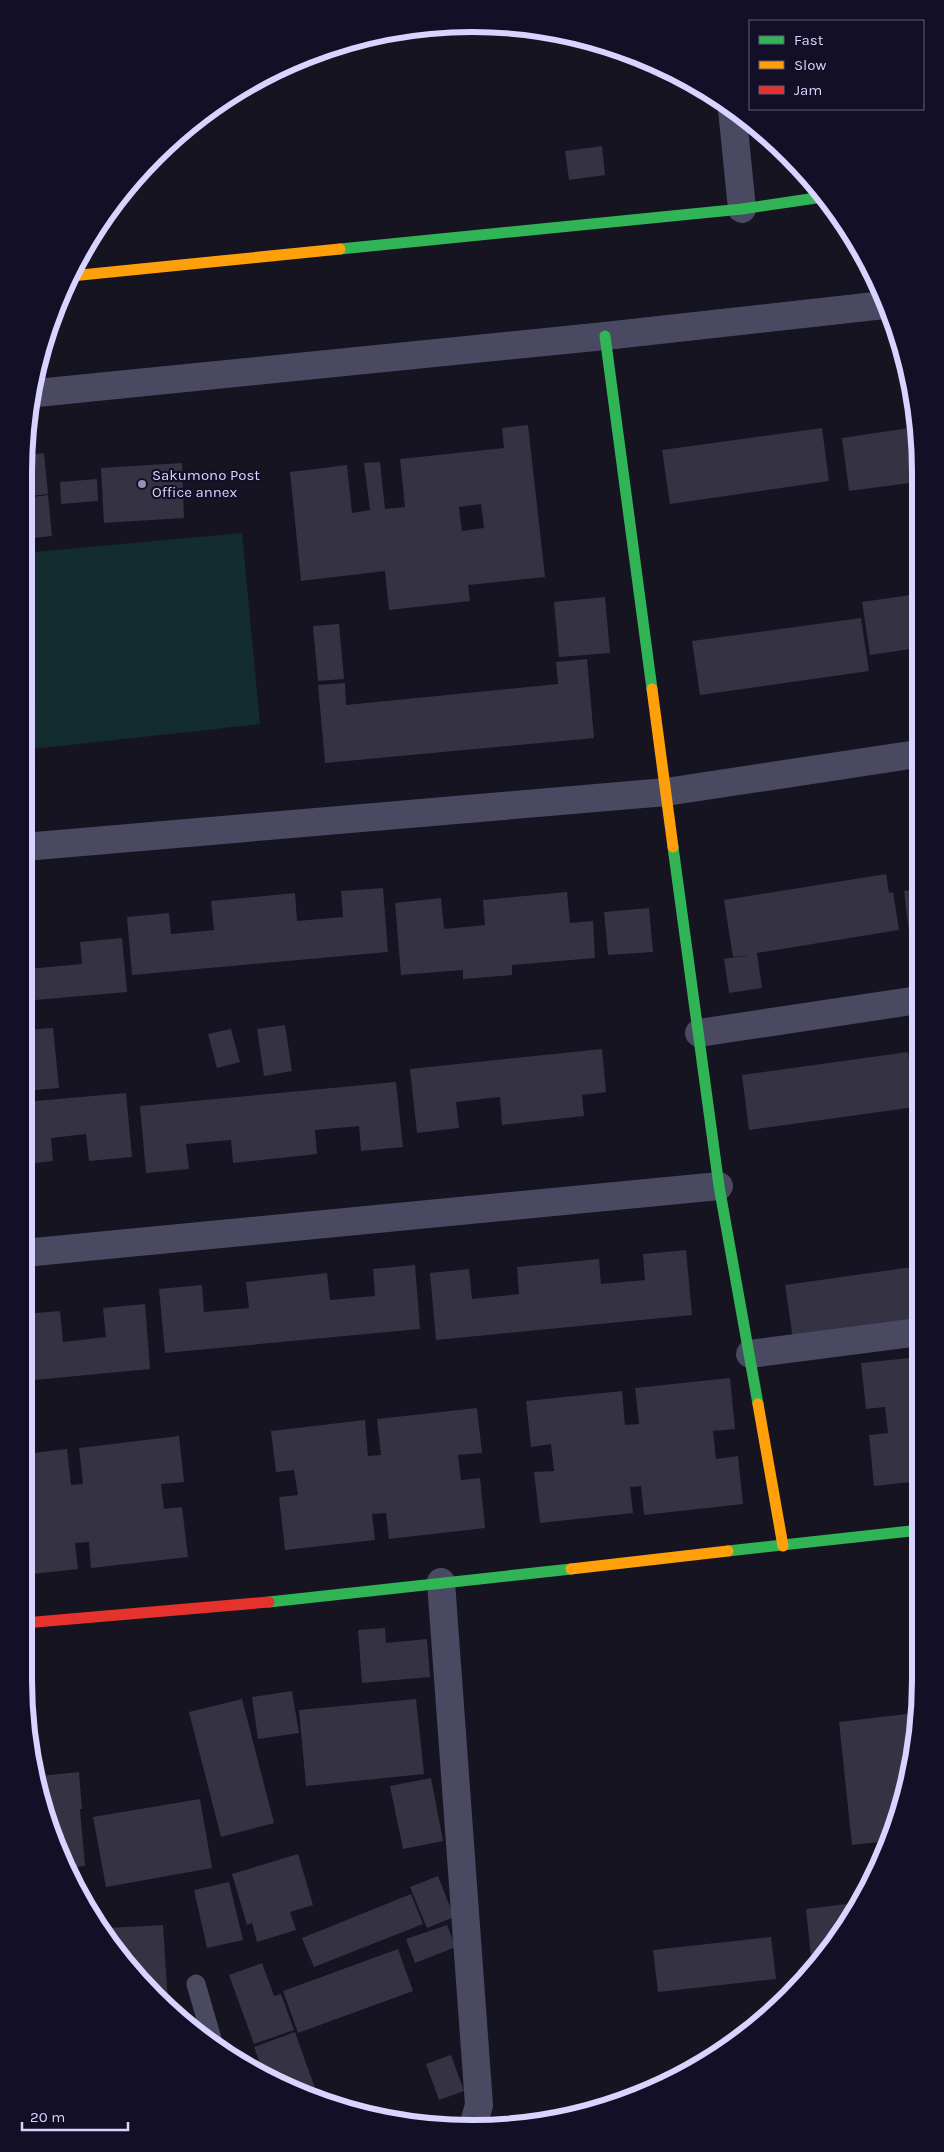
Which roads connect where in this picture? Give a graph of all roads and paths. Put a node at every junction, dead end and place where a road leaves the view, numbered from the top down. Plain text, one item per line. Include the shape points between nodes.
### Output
1 (733, 118) edge
2 (816, 198) edge
3 (742, 209) junction
4 (79, 275) edge
5 (879, 306) edge
6 (605, 336) junction
7 (40, 393) edge
8 (912, 755) edge
9 (666, 792) junction
10 (32, 846) edge
11 (912, 1001) edge
12 (699, 1034) junction
13 (719, 1186) junction
14 (32, 1252) edge
15 (912, 1333) edge
16 (750, 1354) junction
17 (912, 1531) edge
18 (783, 1546) junction
19 (441, 1582) junction
20 (32, 1622) edge
21 (196, 1984) dead end
22 (210, 2033) edge
23 (475, 2120) edge

1 - 3 street
2 - 3 street
3 - 4 street
5 - 6 street
6 - 7 street
6 - 9 street
8 - 9 street
9 - 10 street
9 - 12 street
11 - 12 street
12 - 13 street
13 - 14 street
13 - 16 street
15 - 16 street
16 - 18 street
17 - 18 street
18 - 19 street
19 - 20 street via 271,1602
19 - 23 street via 479,2105
21 - 22 lane

